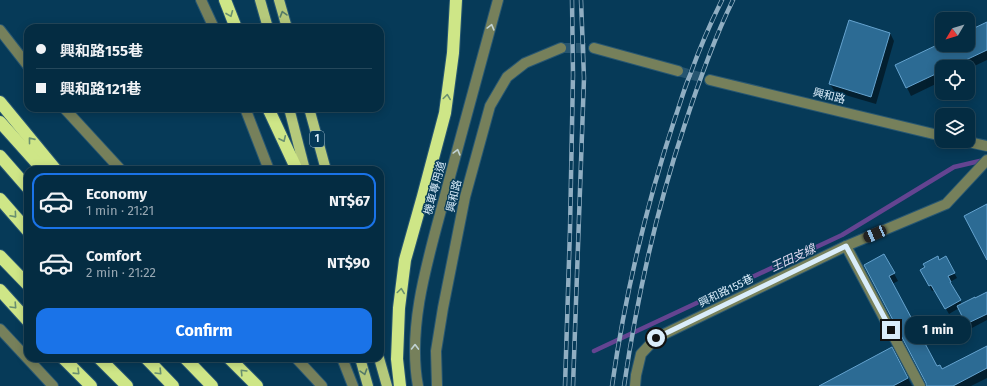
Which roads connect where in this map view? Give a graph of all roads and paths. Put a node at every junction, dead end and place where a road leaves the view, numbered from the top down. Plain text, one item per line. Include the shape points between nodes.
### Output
1 (201, 0) edge
2 (225, 0) edge
3 (260, 0) edge
4 (279, 0) edge
5 (456, 0) edge
6 (498, 0) edge
7 (212, 24) edge
8 (234, 24) edge
9 (267, 24) edge
10 (285, 24) edge
11 (0, 30) edge
12 (561, 48) tunnel mouth
13 (594, 48) tunnel mouth
14 (24, 61) edge
15 (678, 71) tunnel mouth
16 (710, 80) tunnel mouth
17 (0, 102) edge
18 (68, 112) edge
19 (247, 112) edge
20 (270, 112) edge
21 (290, 112) edge
22 (310, 112) edge
23 (0, 122) edge
24 (935, 134) edge
25 (975, 143) edge
26 (987, 146) edge
27 (0, 156) edge
28 (987, 160) edge
29 (39, 166) edge
30 (53, 166) edge
31 (117, 166) edge
32 (267, 166) edge
33 (295, 166) edge
34 (304, 166) edge
35 (325, 166) edge
36 (24, 183) edge
37 (0, 199) edge
38 (24, 226) edge
39 (846, 246) junction
40 (0, 256) edge
41 (24, 281) edge
42 (0, 290) edge
43 (24, 317) edge
44 (0, 329) edge
45 (24, 355) edge
46 (31, 362) edge
47 (67, 362) edge
48 (103, 362) edge
49 (150, 362) edge
50 (189, 362) edge
51 (233, 362) edge
52 (300, 362) edge
53 (344, 362) edge
54 (361, 362) edge
55 (380, 362) edge
56 (53, 386) edge
57 (92, 386) edge
58 (127, 386) edge
59 (173, 386) edge
60 (212, 386) edge
61 (257, 386) edge
62 (322, 386) edge
63 (353, 386) edge
64 (368, 386) edge
65 (387, 386) edge
66 (400, 386) edge
67 (418, 386) edge
68 (437, 386) edge
69 (635, 386) edge
70 (920, 386) edge

1 - 7 street
2 -> 8 highway
3 - 9 main road
10 -> 4 main road
66 -> 5 highway via 397,359 399,308 405,260 445,113 453,53
67 -> 6 street, 機車專用道 via 415,369 420,297 430,251
11 - 14 street
12 - 68 street, 興和路 via 525,63 507,77 490,106 465,197 443,308 436,351
13 - 15 street
16 - 24 street, 興和路
30 -> 17 highway
18 - 31 street
19 - 32 street
20 -> 33 highway
21 - 34 main road, 1
22 - 35 main road, 1
23 - 29 highway
25 - 26 street
27 - 36 highway
28 - 39 street, 興和路155巷 via 946,204
37 -> 38 highway
39 - 69 street, 興和路155巷 via 656,338 641,354
39 - 70 street
40 - 41 highway
42 -> 43 highway
44 - 45 street
46 - 56 street
47 -> 57 highway
48 - 58 highway
49 -> 59 highway
50 - 60 highway
61 -> 51 highway
52 - 62 street
53 - 63 street
54 -> 64 main road
55 - 65 main road

